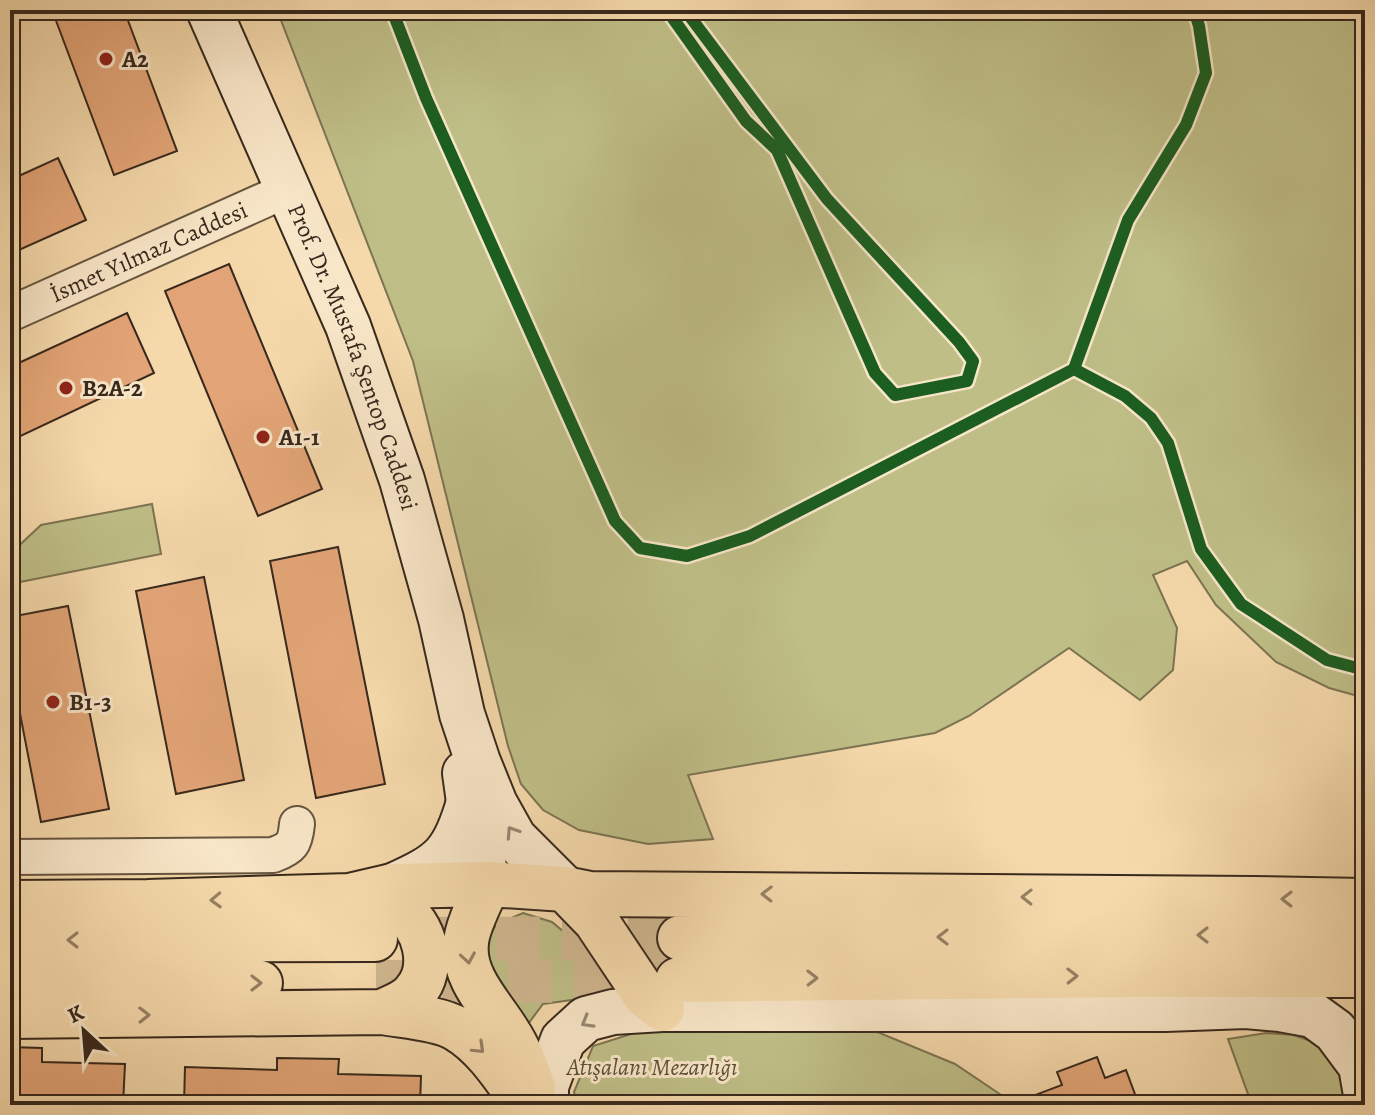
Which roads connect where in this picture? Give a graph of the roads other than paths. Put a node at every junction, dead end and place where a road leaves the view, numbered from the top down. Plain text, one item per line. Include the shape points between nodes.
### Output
1 (209, 10) edge
2 (287, 190) junction
3 (10, 314) edge
4 (462, 714) junction
5 (469, 802) junction
6 (297, 824) dead end
7 (10, 857) edge
8 (488, 884) junction
9 (393, 886) junction
10 (565, 889) junction
11 (350, 896) junction
12 (1365, 901) edge
13 (10, 903) edge
14 (1365, 935) edge
15 (375, 939) tunnel mouth
16 (10, 940) edge
17 (1365, 975) edge
18 (674, 976) junction
19 (10, 984) edge
20 (379, 997) junction
21 (10, 1016) edge
22 (1365, 1089) edge
23 (525, 1105) edge
24 (539, 1105) edge
25 (546, 1105) edge

1 - 2 main road, Prof. Dr. Mustafa Şentop Caddesi
2 - 3 street, İsmet Yılmaz Caddesi
2 - 4 main road, Prof. Dr. Mustafa Şentop Caddesi via 348,326 402,480
4 - 5 main road
10 -> 4 main road via 514,838 495,804
5 - 8 main road
5 - 9 main road via 448,853 425,872
6 - 7 street via 295,841 273,855
8 - 9 highway
8 - 10 highway
8 -> 24 highway via 466,942 467,966 520,1053
9 - 11 highway
12 -> 10 highway via 590,894
10 - 18 highway via 596,921 646,996
11 -> 13 highway
11 - 20 highway via 400,907 418,926 425,949 426,970 412,996
14 -> 18 highway
15 -> 16 highway
18 -> 17 highway
18 - 22 main road via 1165,1009 1280,1009 1313,1015 1335,1031 1361,1066
18 -> 25 main road via 613,1012 586,1019 563,1040 546,1086
19 -> 20 highway
21 -> 20 highway
20 -> 23 highway via 457,1029 482,1050

